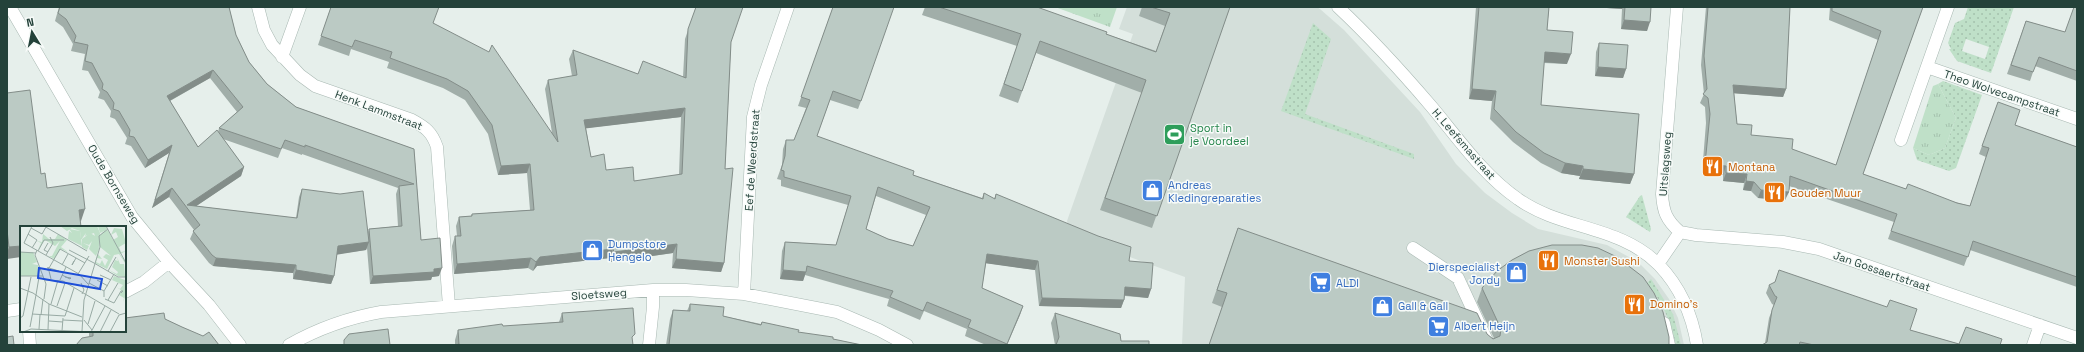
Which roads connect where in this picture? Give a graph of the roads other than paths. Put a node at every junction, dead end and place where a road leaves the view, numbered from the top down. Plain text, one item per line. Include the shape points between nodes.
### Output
1 (10, 7) edge
2 (258, 7) edge
3 (300, 7) edge
4 (788, 7) edge
5 (1338, 7) edge
6 (1677, 7) edge
7 (1948, 7) edge
8 (282, 57) junction
9 (1927, 67) junction
10 (2077, 119) edge
11 (1901, 140) dead end
12 (1680, 232) junction
13 (1412, 248) dead end
14 (168, 262) junction
15 (1658, 264) junction
16 (653, 290) junction
17 (126, 291) edge
18 (744, 294) junction
19 (449, 306) junction
20 (20, 309) edge
21 (7, 311) edge
22 (1661, 312) edge
23 (2040, 325) junction
24 (28, 332) edge
25 (2077, 338) edge
26 (30, 345) edge
27 (240, 345) edge
28 (289, 345) edge
29 (649, 345) edge
30 (907, 345) edge
31 (1489, 345) edge
32 (1670, 345) edge
33 (1697, 345) edge
34 (2033, 345) edge

1 - 14 street, Oude Bornseweg via 132,217
2 - 8 street, Henk Lammstraat via 264,30
3 - 8 street
4 - 18 street, Eef de Weerdstraat via 761,85 753,117
5 - 15 street, H. Leefsmastraat via 1412,85 1493,178 1518,199 1545,214 1610,233 1636,246
6 - 12 street, Uitslagsweg via 1662,194 1663,209 1669,222
7 - 9 street
8 - 19 street, Henk Lammstraat via 300,75 316,86 412,120 426,128 433,136 437,147
9 - 10 street, Theo Wolvecampstraat
9 - 11 street
12 - 15 street
12 - 23 street, Jan Gossaertstraat via 1783,242 1819,249
13 - 31 street via 1458,278
14 - 17 street via 144,282
14 - 27 street, Oude Bornseweg via 209,305
15 - 33 street via 1675,284 1687,306
16 - 18 street, Sloetsweg
16 - 19 street, Sloetsweg
16 - 29 street
18 - 30 street, Sloetsweg via 837,312
19 - 28 street, Sloetsweg via 351,317 312,332
20 - 21 street
22 - 32 street
23 - 25 street, Jan Gossaertstraat
23 - 34 street
24 - 26 street

